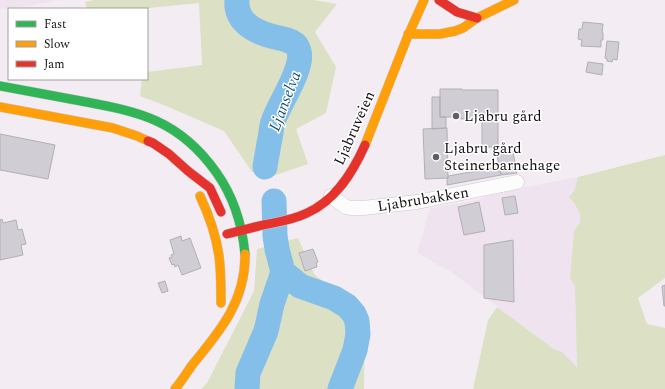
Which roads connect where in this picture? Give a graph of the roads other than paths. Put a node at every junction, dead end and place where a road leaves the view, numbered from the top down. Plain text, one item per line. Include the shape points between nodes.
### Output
1 (424, 0) edge
2 (439, 0) edge
3 (514, 0) edge
4 (477, 18) junction
5 (408, 34) junction
6 (0, 86) edge
7 (0, 106) edge
8 (188, 171) junction
9 (517, 182) dead end
10 (331, 196) junction
11 (242, 230) junction
12 (230, 278) dead end
13 (211, 328) dead end
14 (196, 361) junction
15 (175, 389) edge

1 - 5 main road, Ljabruveien
2 - 4 main road via 454,11
3 - 4 main road
4 - 5 main road via 455,31 440,34
5 - 10 main road, Ljabruveien via 359,157 346,179
6 - 11 main road via 118,108 163,123 189,141 213,166 224,183
7 - 8 main road via 123,131 153,143
8 - 11 main road, Ljabruveien via 210,188 226,230
8 - 12 main road via 205,207 216,240 220,265 220,306
9 - 10 street, Ljabrubakken via 417,202 364,208 346,207
10 - 11 main road, Ljabruveien via 308,213 293,219
11 - 14 main road via 245,264 237,299 216,337
13 - 14 main road
14 - 15 main road

